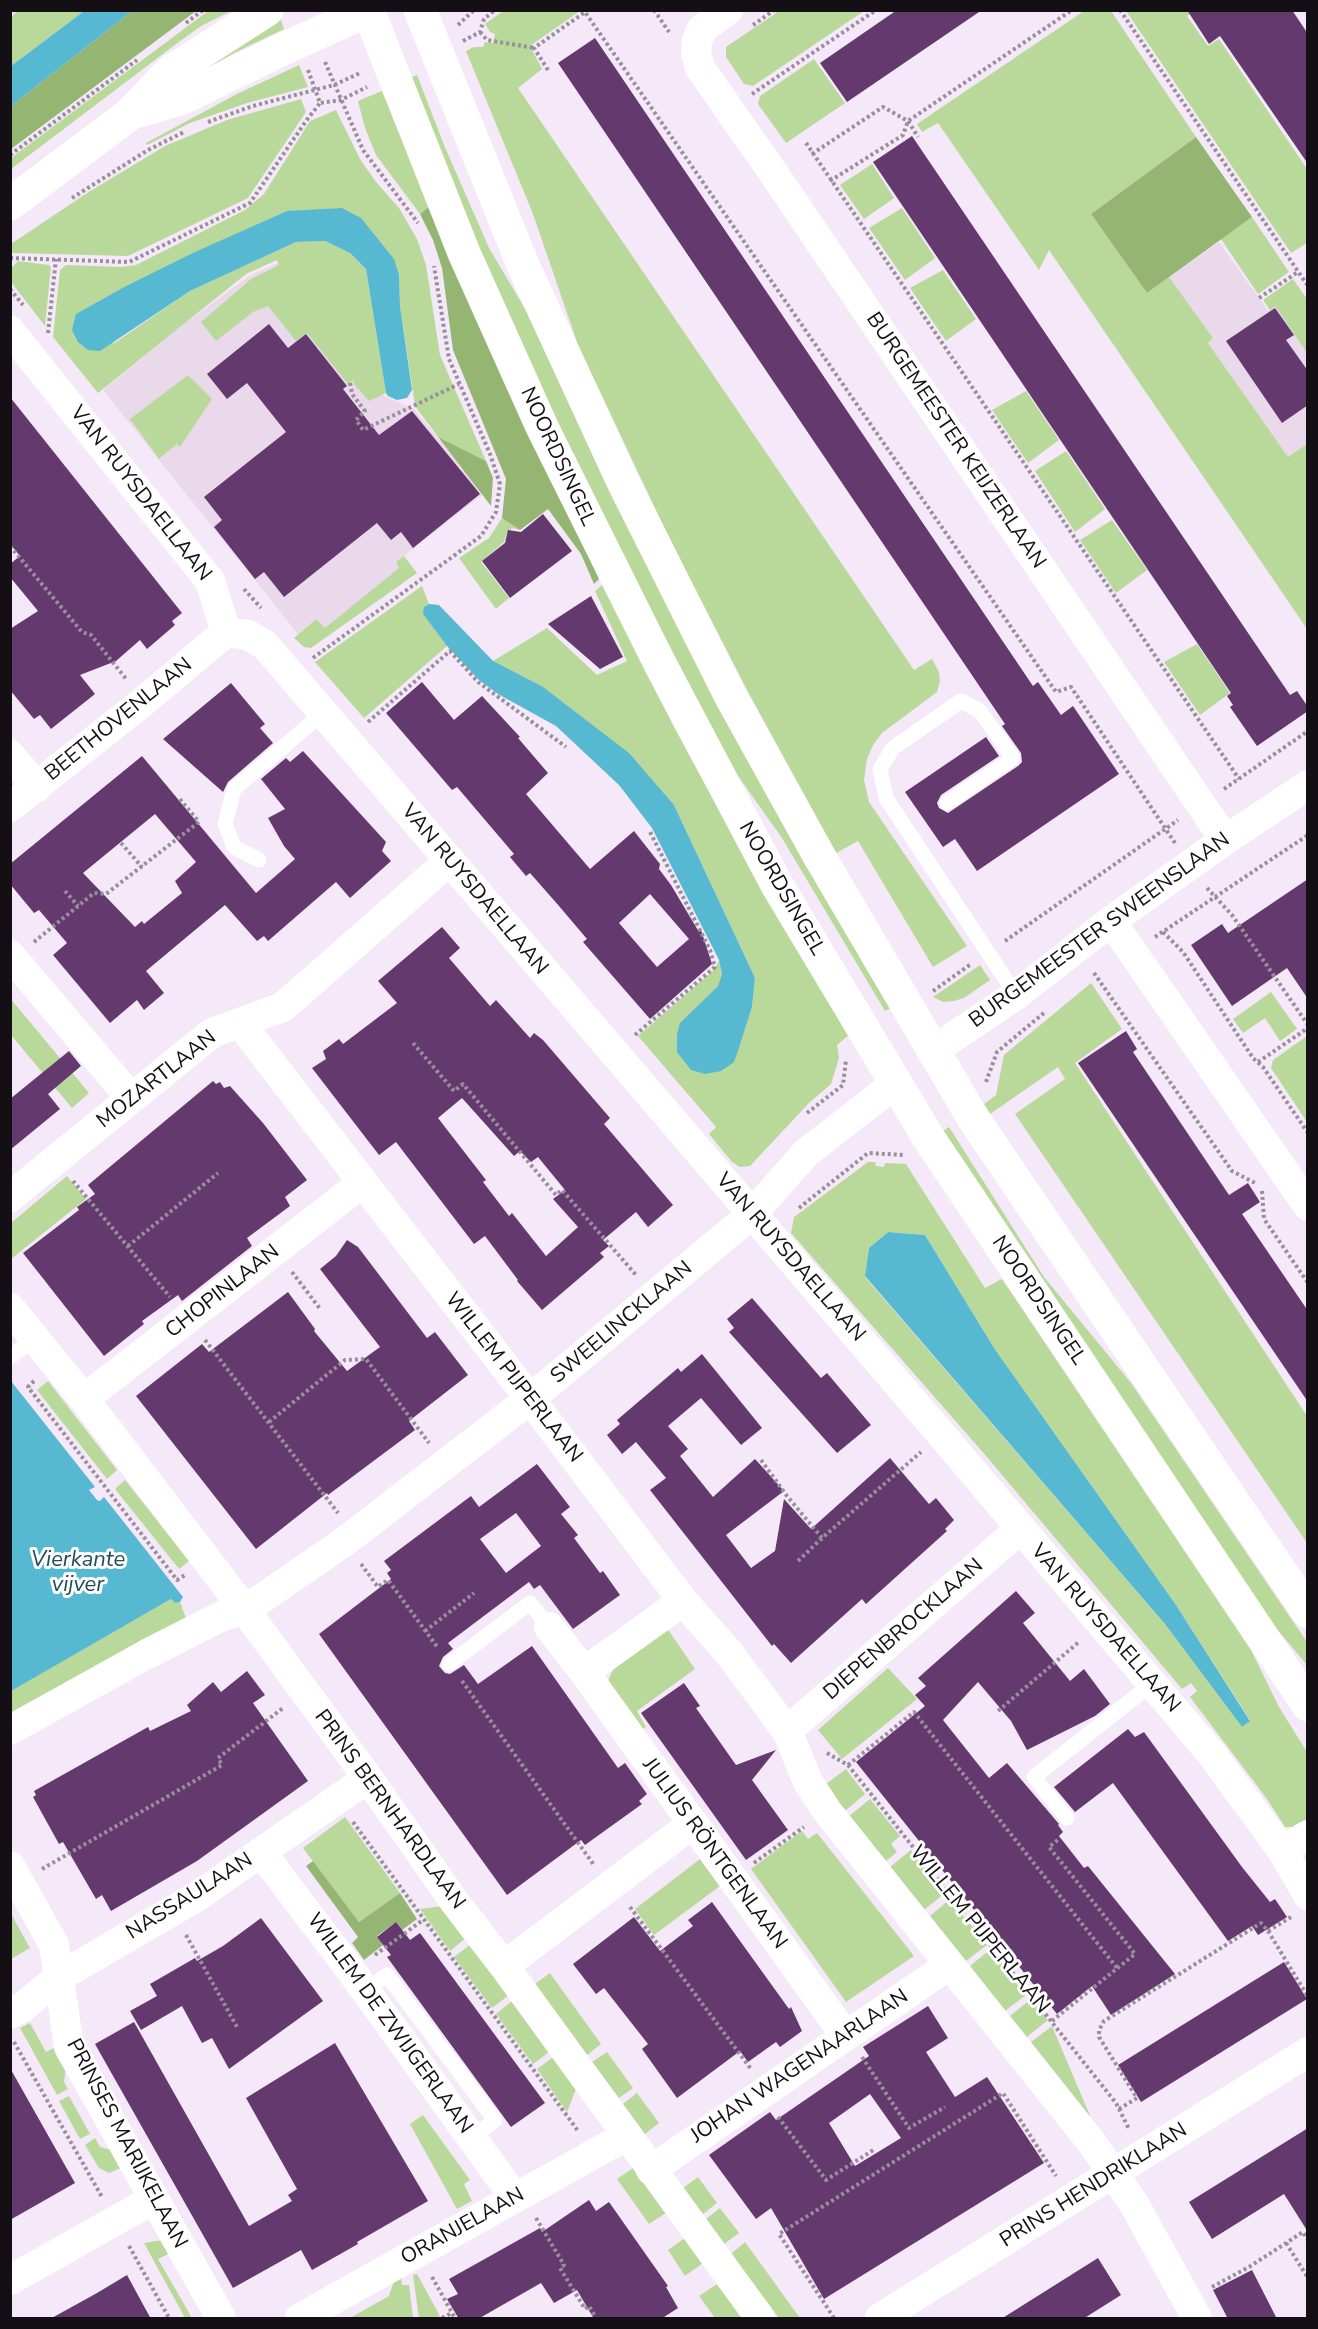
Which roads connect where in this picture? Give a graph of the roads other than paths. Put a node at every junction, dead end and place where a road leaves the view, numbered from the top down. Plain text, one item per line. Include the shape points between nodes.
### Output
1 (267, 10) edge
2 (728, 10) edge
3 (368, 11) edge
4 (425, 24) edge
5 (130, 114) junction
6 (10, 204) edge
7 (10, 331) edge
8 (226, 632) junction
9 (323, 713) junction
10 (10, 755) edge
11 (1308, 785) edge
12 (37, 787) junction
13 (947, 803) dead end
14 (10, 807) edge
15 (1225, 840) junction
16 (259, 860) dead end
17 (449, 861) junction
18 (1111, 921) junction
19 (12, 957) edge
20 (1016, 995) junction
21 (240, 1023) junction
22 (934, 1050) junction
23 (896, 1083) junction
24 (131, 1098) junction
25 (362, 1183) junction
26 (10, 1197) edge
27 (1308, 1206) edge
28 (752, 1214) junction
29 (10, 1308) edge
30 (34, 1339) junction
31 (10, 1357) edge
32 (84, 1399) junction
33 (530, 1399) junction
34 (1020, 1529) junction
35 (682, 1601) junction
36 (245, 1610) junction
37 (1308, 1612) edge
38 (549, 1627) joint
39 (449, 1664) road end
40 (584, 1672) junction
41 (1153, 1683) junction
42 (1308, 1705) edge
43 (10, 1730) edge
44 (788, 1731) junction
45 (368, 1778) junction
46 (1067, 1818) road end
47 (692, 1824) junction
48 (1308, 1836) edge
49 (1282, 1851) junction
50 (261, 1852) junction
51 (15, 1874) edge
52 (1303, 1904) edge
53 (949, 1965) junction
54 (504, 1966) junction
55 (58, 1977) junction
56 (10, 2014) edge
57 (845, 2035) junction
58 (1308, 2052) edge
59 (626, 2136) junction
60 (651, 2169) junction
61 (1113, 2174) junction
62 (518, 2196) junction
63 (154, 2199) junction
64 (10, 2280) edge
65 (1192, 2310) edge
66 (221, 2319) edge
67 (300, 2319) edge
68 (760, 2319) edge
69 (880, 2319) edge

1 - 5 main road via 170,72
2 - 15 street, BURGEMEESTER KEIJZERLAAN via 702,28 696,53 700,68
3 - 5 main road via 181,99
3 - 23 main road, NOORDSINGEL via 464,253 600,547 777,885
4 - 22 main road via 523,265 624,484 731,697
5 - 6 main road
7 - 8 street, VAN RUYSDAELLAAN via 210,581
8 - 9 street, VAN RUYSDAELLAAN via 248,635 265,645
8 - 12 street, BEETHOVENLAAN
9 - 16 lane via 234,789 225,824 234,847
9 - 17 street, VAN RUYSDAELLAAN
10 - 12 street
11 - 15 street, BURGEMEESTER SWEENSLAAN
12 - 14 street, BEETHOVENLAAN
13 - 20 lane via 1013,758 980,711 961,701 893,748 880,769 886,798
15 - 18 street, BURGEMEESTER SWEENSLAAN
17 - 21 street, MOZARTLAAN via 283,1007
17 - 28 street, VAN RUYSDAELLAAN
18 - 20 street, BURGEMEESTER SWEENSLAAN
18 - 27 street
19 - 24 street
20 - 22 street, BURGEMEESTER SWEENSLAAN
21 - 24 street, MOZARTLAAN via 212,1033
21 - 25 street, WILLEM PIJPERLAAN
22 - 23 main road, BURGEMEESTER SWEENSLAAN
22 - 37 main road via 967,1107
23 - 28 street, SWEELINCKLAAN via 806,1153
23 - 42 main road, NOORDSINGEL via 928,1137
24 - 26 street, MOZARTLAAN
25 - 32 street, CHOPINLAAN
25 - 33 street, WILLEM PIJPERLAAN
28 - 33 street, SWEELINCKLAAN
28 - 34 street, VAN RUYSDAELLAAN
29 - 30 street, PRINS BERNHARDLAAN
30 - 31 lane
30 - 32 street, PRINS BERNHARDLAAN
32 - 36 street, PRINS BERNHARDLAAN
33 - 35 street, WILLEM PIJPERLAAN
33 - 36 street, SWEELINCKLAAN via 349,1539
34 - 41 street, VAN RUYSDAELLAAN
34 - 44 street, DIEPENBROCKLAAN
35 - 40 street
35 - 44 street, WILLEM PIJPERLAAN via 729,1653
36 - 43 street, SWEELINCKLAAN via 222,1616 147,1654
36 - 45 street, PRINS BERNHARDLAAN
38 - 39 lane, JULIUS RÖNTGENLAAN via 530,1603
38 - 40 street, JULIUS RÖNTGENLAAN
40 - 47 street, JULIUS RÖNTGENLAAN
41 - 46 lane via 1034,1777
41 - 49 street, VAN RUYSDAELLAAN via 1210,1752
44 - 53 street, WILLEM PIJPERLAAN via 808,1782 827,1811
45 - 50 street, NASSAULAAN
45 - 54 street, PRINS BERNHARDLAAN
47 - 54 street
47 - 57 street, JULIUS RÖNTGENLAAN
48 - 49 street
49 - 52 street, VAN RUYSDAELLAAN
50 - 55 street, NASSAULAAN via 198,1896
50 - 62 street, WILLEM DE ZWIJGERLAAN
51 - 55 street, PRINSES MARIJKELAAN via 54,1945
53 - 57 street, JOHAN WAGENAARLAAN
53 - 61 street, WILLEM PIJPERLAAN
54 - 59 street, PRINS BERNHARDLAAN
55 - 56 street, NASSAULAAN
55 - 63 street, PRINSES MARIJKELAAN via 69,2047
57 - 60 street, JOHAN WAGENAARLAAN
58 - 61 street, PRINS HENDRIKLAAN
59 - 60 street, PRINS BERNHARDLAAN
59 - 62 street, ORANJELAAN
60 - 68 street, PRINS BERNHARDLAAN
61 - 65 street, WILLEM PIJPERLAAN via 1134,2204
61 - 69 street, PRINS HENDRIKLAAN
62 - 67 street, ORANJELAAN
63 - 64 street
63 - 66 street, PRINSES MARIJKELAAN

